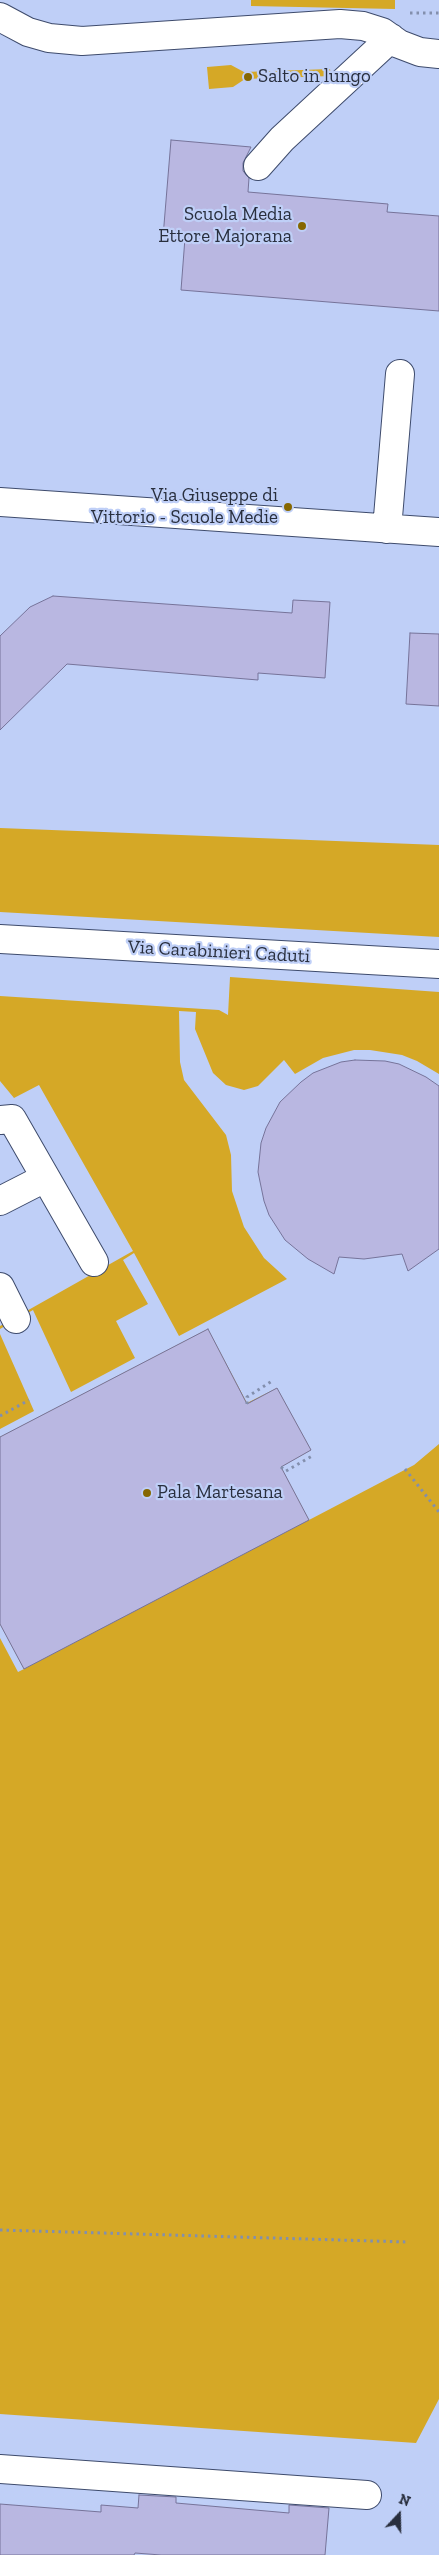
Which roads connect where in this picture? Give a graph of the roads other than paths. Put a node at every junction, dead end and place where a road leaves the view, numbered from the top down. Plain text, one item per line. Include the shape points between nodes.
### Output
1 (0, 17) edge
2 (391, 38) junction
3 (439, 54) edge
4 (258, 166) dead end
5 (400, 374) dead end
6 (0, 502) edge
7 (387, 529) junction
8 (439, 532) edge
9 (0, 939) edge
10 (439, 964) edge
11 (0, 1120) edge
12 (45, 1178) junction
13 (0, 1201) edge
14 (94, 1262) dead end
15 (0, 1287) edge
16 (16, 1319) dead end
17 (0, 2469) edge
18 (367, 2495) dead end

1 - 2 street via 28,32 82,41 340,24 363,26
2 - 3 street via 420,52
2 - 4 street via 282,139
5 - 7 street
6 - 7 street
7 - 8 street
9 - 10 street, Via Carabinieri Caduti
11 - 12 street via 12,1119
12 - 13 street
12 - 14 street
15 - 16 street
17 - 18 street

